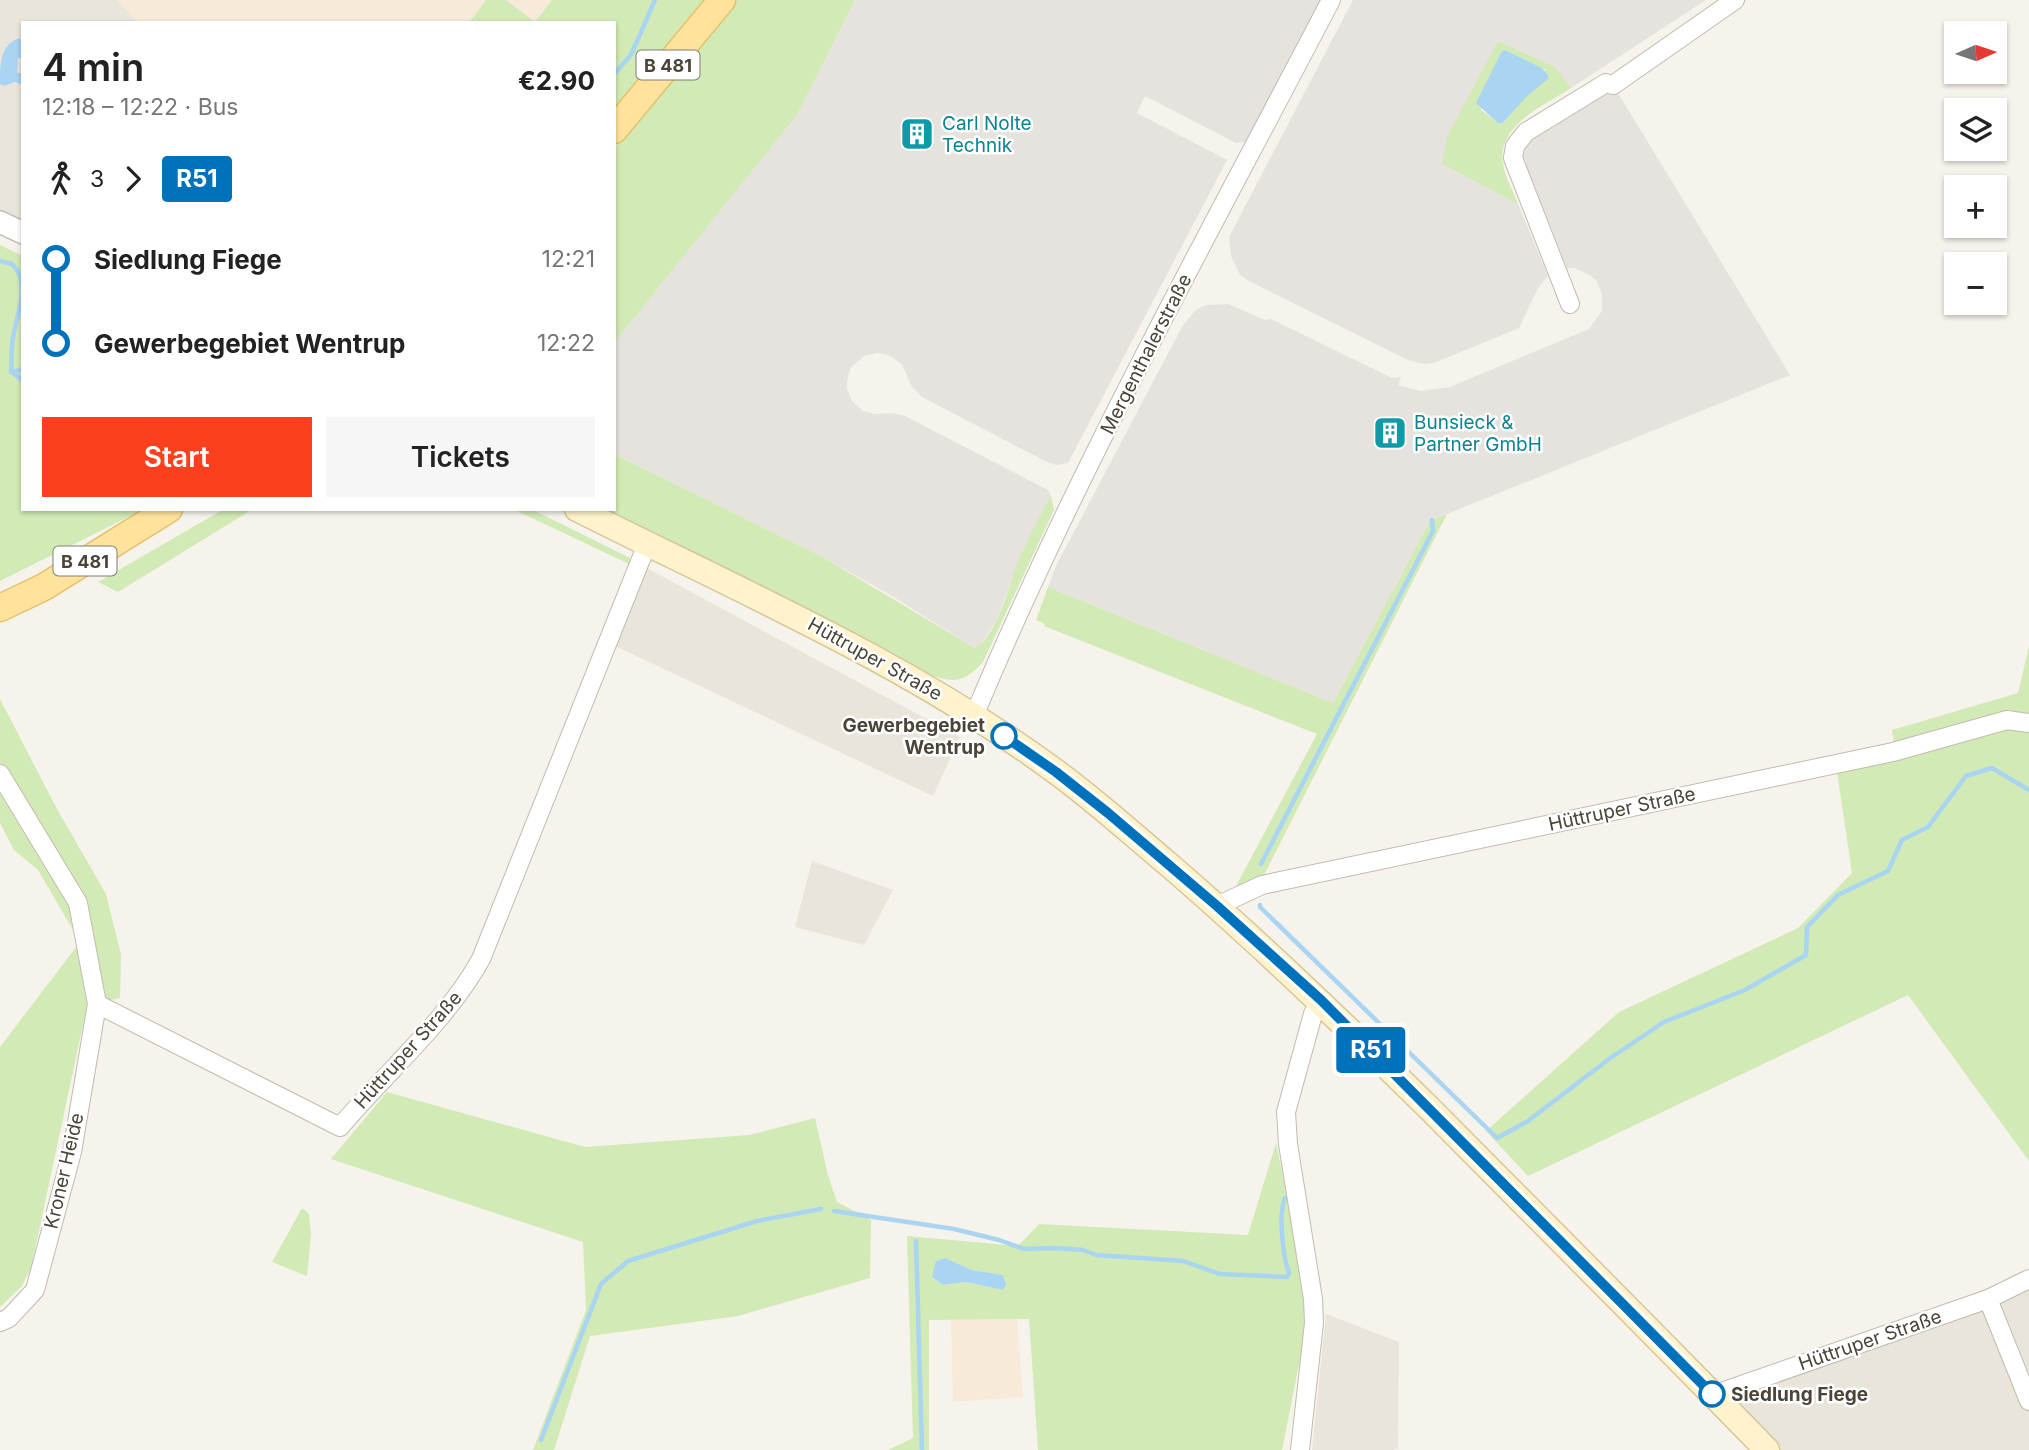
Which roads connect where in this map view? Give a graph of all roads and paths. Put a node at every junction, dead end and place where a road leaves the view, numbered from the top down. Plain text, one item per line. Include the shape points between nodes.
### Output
1 (722, 0) edge
2 (1331, 0) edge
3 (1735, 0) edge
4 (616, 128) edge
5 (0, 222) edge
6 (21, 232) edge
7 (1570, 304) dead end
8 (166, 511) edge
9 (582, 511) edge
10 (647, 544) junction
11 (0, 608) edge
12 (974, 716) junction
13 (2029, 723) edge
14 (0, 774) edge
15 (1217, 906) junction
16 (1321, 1000) junction
17 (97, 1004) junction
18 (2029, 1279) edge
19 (1988, 1299) junction
20 (0, 1322) edge
21 (1713, 1395) junction
22 (2029, 1401) edge
23 (1300, 1450) edge
24 (1767, 1450) edge

1 - 4 main road, B 481
2 - 12 street, Mergenthalerstraße via 1077,488
3 - 7 street via 1610,84 1526,132 1515,146 1513,158
5 - 6 street
8 - 11 main road, B 481 via 44,587
9 - 10 main road, Hüttruper Straße
10 - 12 main road, Hüttruper Straße via 811,623
10 - 17 street, Hüttruper Straße via 481,959 450,1006 340,1126
12 - 15 main road, Hüttruper Straße via 1056,772
13 - 15 street, Hüttruper Straße via 2007,720 1893,752 1262,885
14 - 17 street, Kroner Heide via 78,903
15 - 16 main road, Hüttruper Straße
16 - 21 main road, Hüttruper Straße
16 - 23 street via 1286,1112 1314,1323
17 - 20 street, Kroner Heide via 72,1152 35,1290
18 - 19 street, Hüttruper Straße
19 - 21 street, Hüttruper Straße
19 - 22 street
21 - 24 main road, Hüttruper Straße

